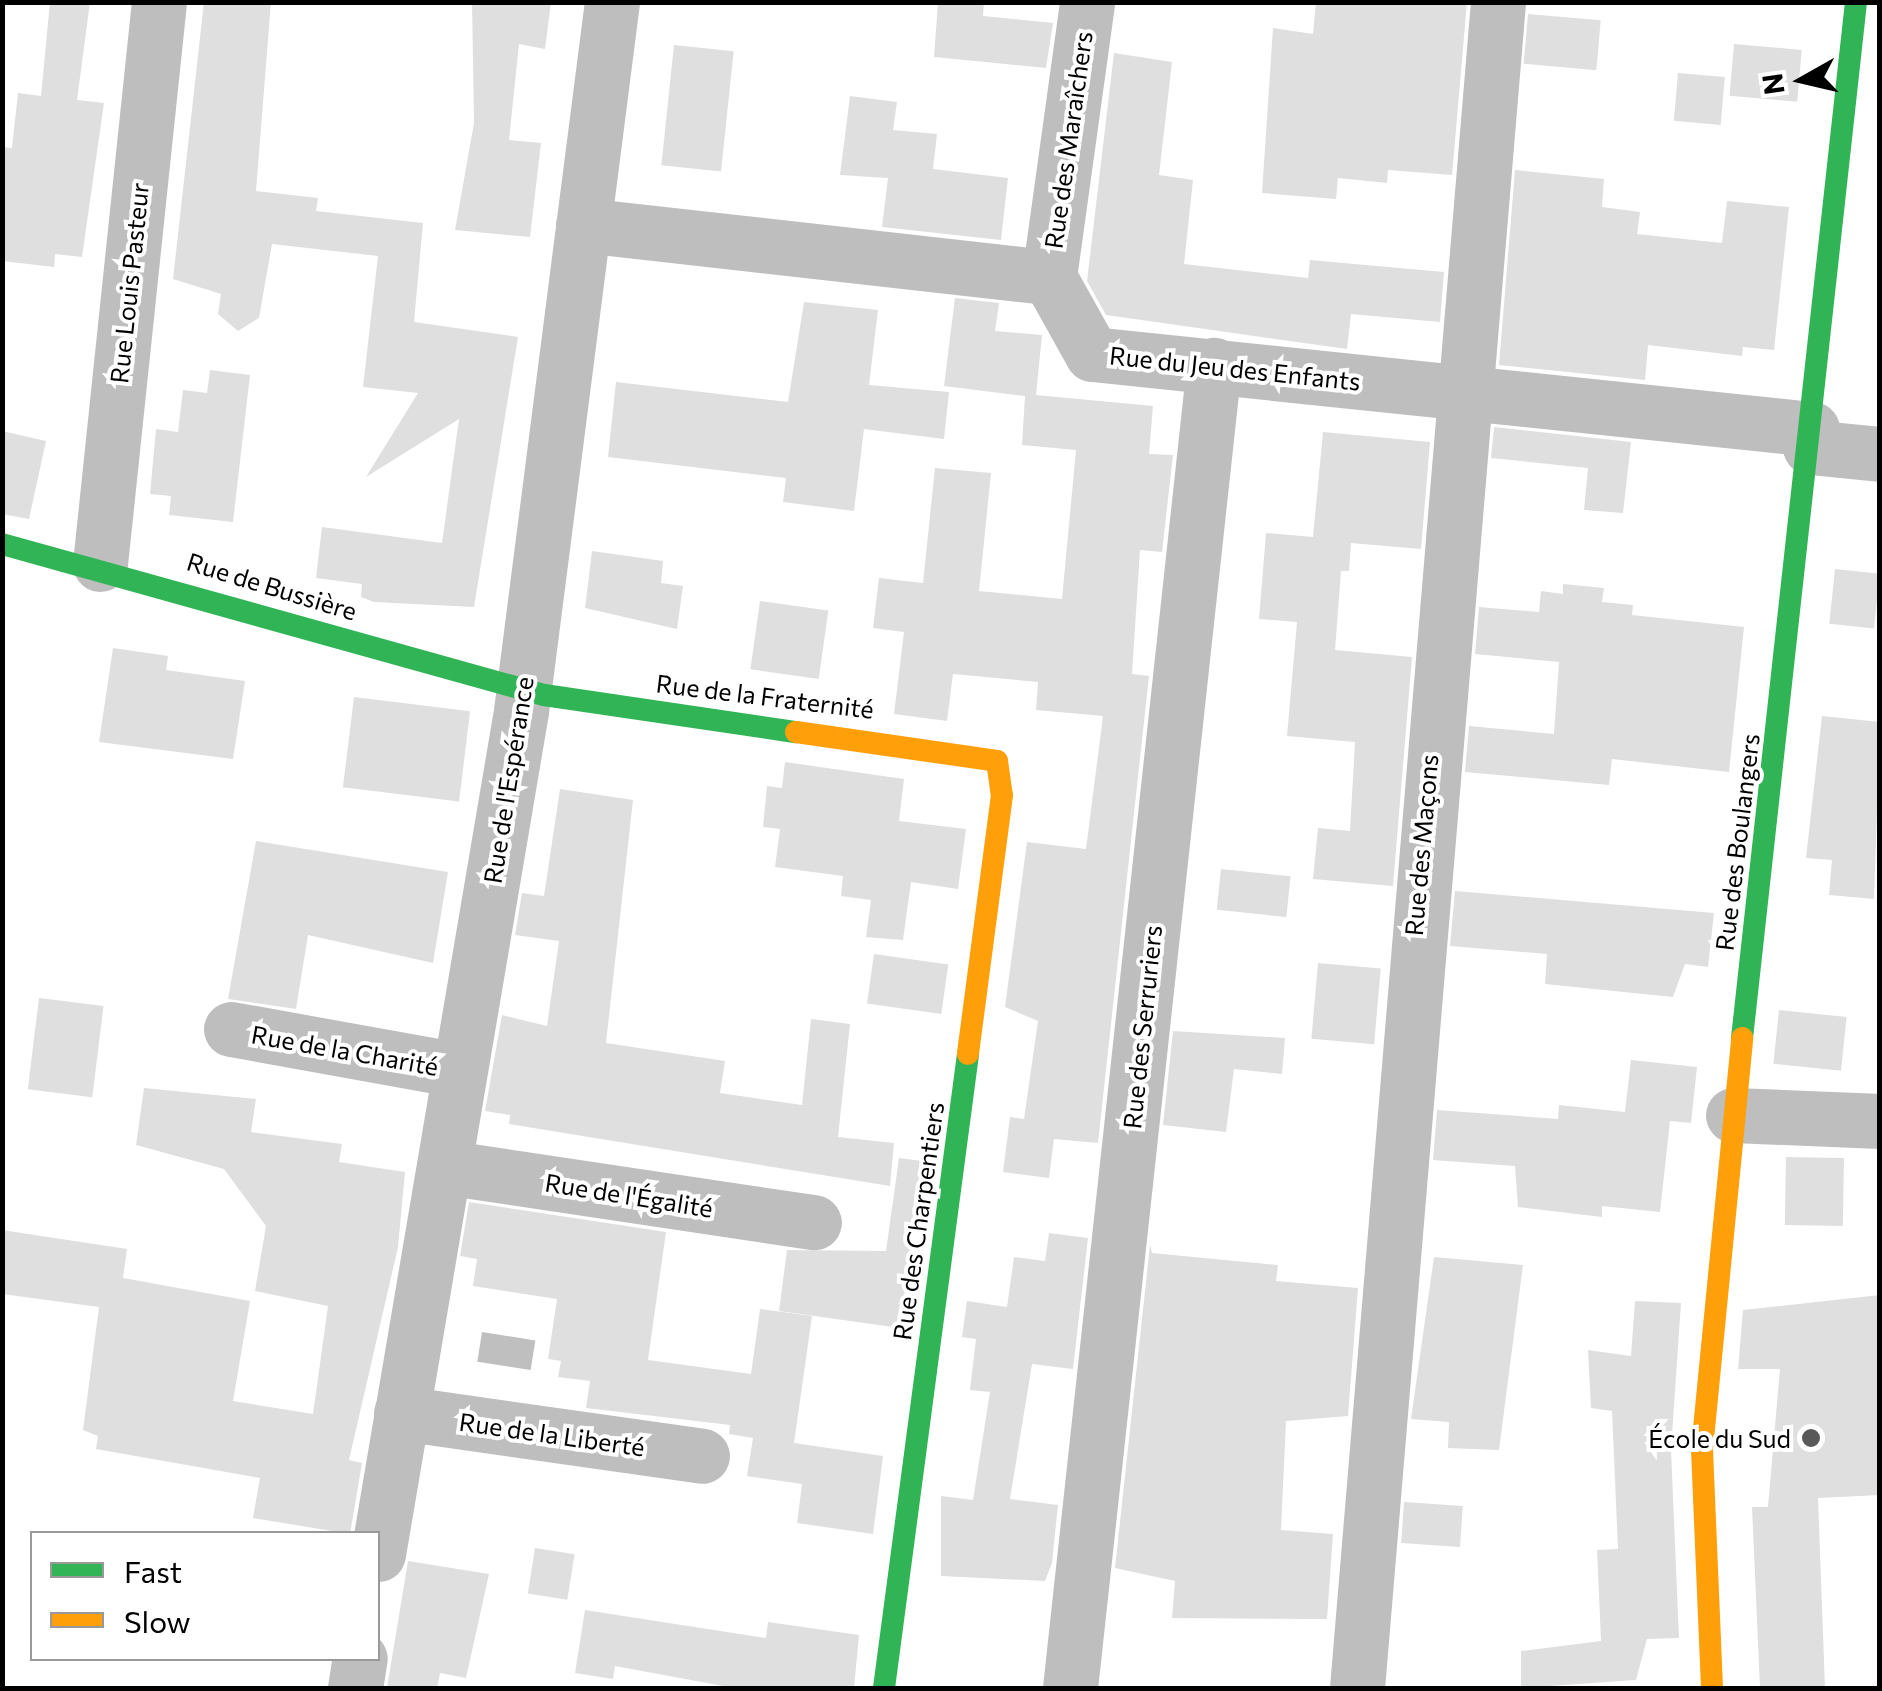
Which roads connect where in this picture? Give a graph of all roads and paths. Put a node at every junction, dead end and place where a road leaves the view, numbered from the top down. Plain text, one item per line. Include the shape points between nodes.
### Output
1 (159, 2) edge
2 (612, 2) edge
3 (1088, 2) edge
4 (1498, 2) edge
5 (1856, 2) edge
6 (583, 226) junction
7 (1049, 277) junction
8 (1214, 365) junction
9 (1461, 392) junction
10 (1811, 438) junction
11 (1880, 454) edge
12 (2, 544) edge
13 (100, 564) junction
14 (524, 690) junction
15 (997, 761) joint
16 (231, 1030) dead end
17 (459, 1070) junction
18 (1733, 1116) junction
19 (1880, 1121) edge
20 (444, 1167) junction
21 (814, 1222) dead end
22 (401, 1412) junction
23 (702, 1456) dead end
24 (380, 1542) edge
25 (360, 1661) edge
26 (355, 1688) edge
27 (884, 1688) edge
28 (1070, 1688) edge
29 (1356, 1688) edge
30 (1712, 1688) edge

1 - 13 street, Rue Louis Pasteur
2 - 6 street, Rue de l'Espérance
3 - 7 street, Rue des Maraîchers
4 - 9 street, Rue des Maçons
5 - 10 street, Rue des Boulangers
6 - 7 street
6 - 14 street, Rue de l'Espérance
7 - 8 street, Rue du Jeu des Enfants via 1092,354
8 - 9 street, Rue du Jeu des Enfants
8 - 28 street, Rue des Serruriers
9 - 10 street, Rue du Jeu des Enfants
9 - 29 street, Rue des Maçons
10 - 11 street, Rue du Jeu des Enfants
10 - 18 street, Rue des Boulangers
12 - 13 street, Rue de Bussière
13 - 14 street, Rue de Bussière
14 - 15 street, Rue de la Fraternité
14 - 17 street, Rue de l'Espérance
15 - 27 street, Rue des Charpentiers via 1002,795
16 - 17 street, Rue de la Charité
17 - 20 street, Rue de l'Espérance
18 - 19 street
18 - 30 street, Rue des Boulangers via 1702,1449
20 - 21 street, Rue de l'Égalité
20 - 22 street, Rue de l'Espérance
22 - 23 street, Rue de la Liberté
22 - 24 street, Rue de l'Espérance
25 - 26 street

